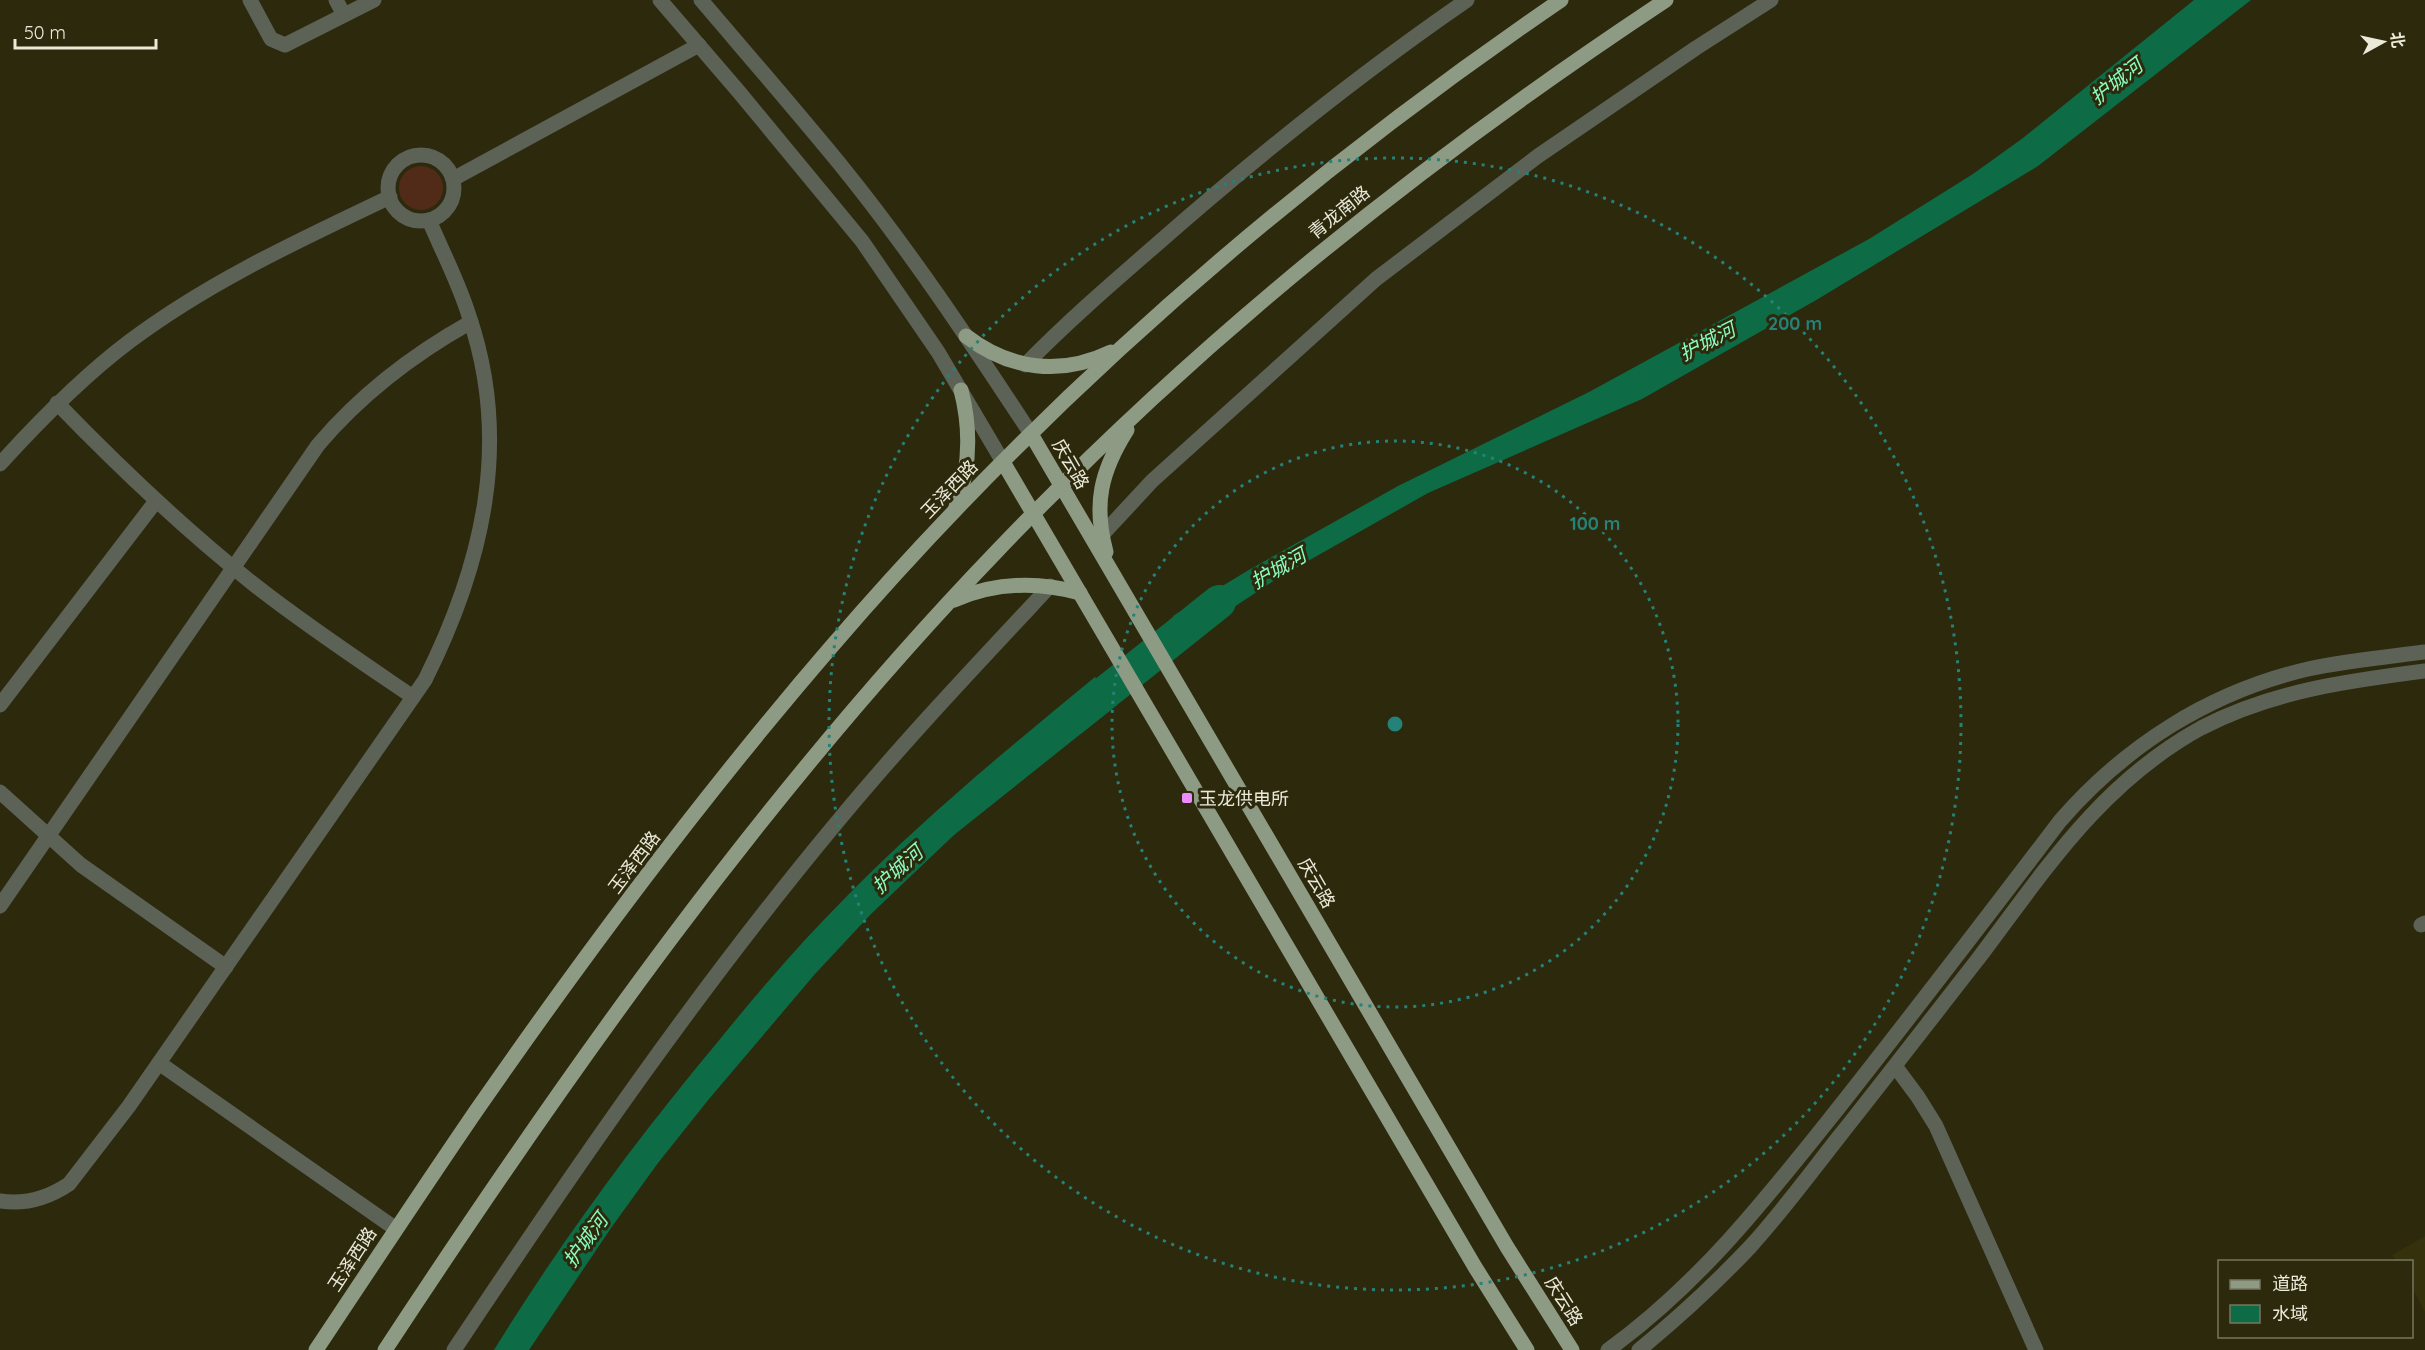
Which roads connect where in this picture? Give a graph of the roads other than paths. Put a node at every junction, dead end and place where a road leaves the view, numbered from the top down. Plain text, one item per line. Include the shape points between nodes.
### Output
1 (250, 0) edge
2 (336, 0) edge
3 (374, 0) edge
4 (660, 0) edge
5 (701, 0) edge
6 (1467, 0) edge
7 (1561, 0) edge
8 (1666, 0) edge
9 (1771, 0) edge
10 (344, 15) junction
11 (699, 45) junction
12 (453, 179) junction
13 (390, 197) junction
14 (429, 220) junction
15 (471, 322) junction
16 (1140, 330) junction
17 (966, 336) junction
18 (1025, 365) junction
19 (961, 390) junction
20 (57, 403) junction
21 (1141, 409) junction
22 (1031, 434) junction
23 (1003, 462) junction
24 (0, 464) edge
25 (1061, 485) junction
26 (156, 501) junction
27 (954, 512) junction
28 (1033, 513) junction
29 (1101, 536) junction
30 (234, 568) junction
31 (1110, 569) junction
32 (1050, 586) junction
33 (1080, 593) junction
34 (949, 603) junction
35 (2425, 652) edge
36 (2425, 671) edge
37 (413, 697) junction
38 (0, 705) edge
39 (0, 792) edge
40 (49, 836) junction
41 (0, 906) edge
42 (226, 967) junction
43 (159, 1063) junction
44 (1895, 1066) junction
45 (0, 1201) edge
46 (396, 1228) junction
47 (316, 1350) edge
48 (385, 1350) edge
49 (454, 1350) edge
50 (1527, 1350) edge
51 (1572, 1350) edge
52 (1608, 1350) edge
53 (1639, 1350) edge
54 (2036, 1350) edge

1 - 10 street via 272,39 285,45
2 - 10 street
3 - 10 street
4 - 11 street
5 - 17 street via 839,163
6 - 18 street via 1261,155 1117,279
7 - 16 main road via 1368,139
8 - 21 main road, 青龙南路 via 1505,109 1422,171 1269,294
9 - 29 street via 1538,156 1376,279 1152,481
11 - 12 street
11 - 19 street via 862,242
12 - 13 street via 450,170 435,157 416,154 393,170
12 - 14 street via 449,206
13 - 14 street via 408,218
13 - 20 street via 260,259 195,296 129,342
14 - 15 street
15 - 30 street via 405,362 343,415
15 - 37 street via 486,383 489,417 488,485 483,518 453,620
16 - 18 main road via 1094,360 1058,368
16 - 22 main road
17 - 18 main road via 994,355
17 - 22 street
19 - 23 street
19 - 27 main road via 969,441 965,478
20 - 24 street
20 - 26 street
21 - 25 main road, 青龙南路
21 - 29 main road via 1104,473 1099,504
22 - 23 main road, 玉泽西路
22 - 25 main road, 庆云路
23 - 27 main road, 玉泽西路
23 - 28 main road
25 - 28 main road
25 - 31 main road, 庆云路
26 - 30 street
26 - 38 street
27 - 46 main road, 玉泽西路 via 834,643 703,804 559,995
28 - 33 main road
28 - 34 main road
29 - 31 main road
30 - 37 street
30 - 40 street
31 - 51 main road, 庆云路 via 1501,1237
32 - 33 main road
32 - 34 main road via 1007,585
32 - 49 street via 910,736 765,912 641,1075
33 - 50 main road
34 - 48 main road via 822,748 676,934 526,1140
35 - 52 street via 2338,663 2250,687 2194,711 2119,761 2060,821 1750,1219 1688,1284
36 - 44 street via 2284,694 2211,724 2152,759 2110,793 2074,833
37 - 42 street
39 - 40 street
40 - 41 street
40 - 42 street via 81,865
42 - 43 street
43 - 45 street via 69,1184 33,1200
43 - 46 street
44 - 53 street via 1752,1245 1700,1298
44 - 54 street via 1936,1126
46 - 47 main road, 玉泽西路

